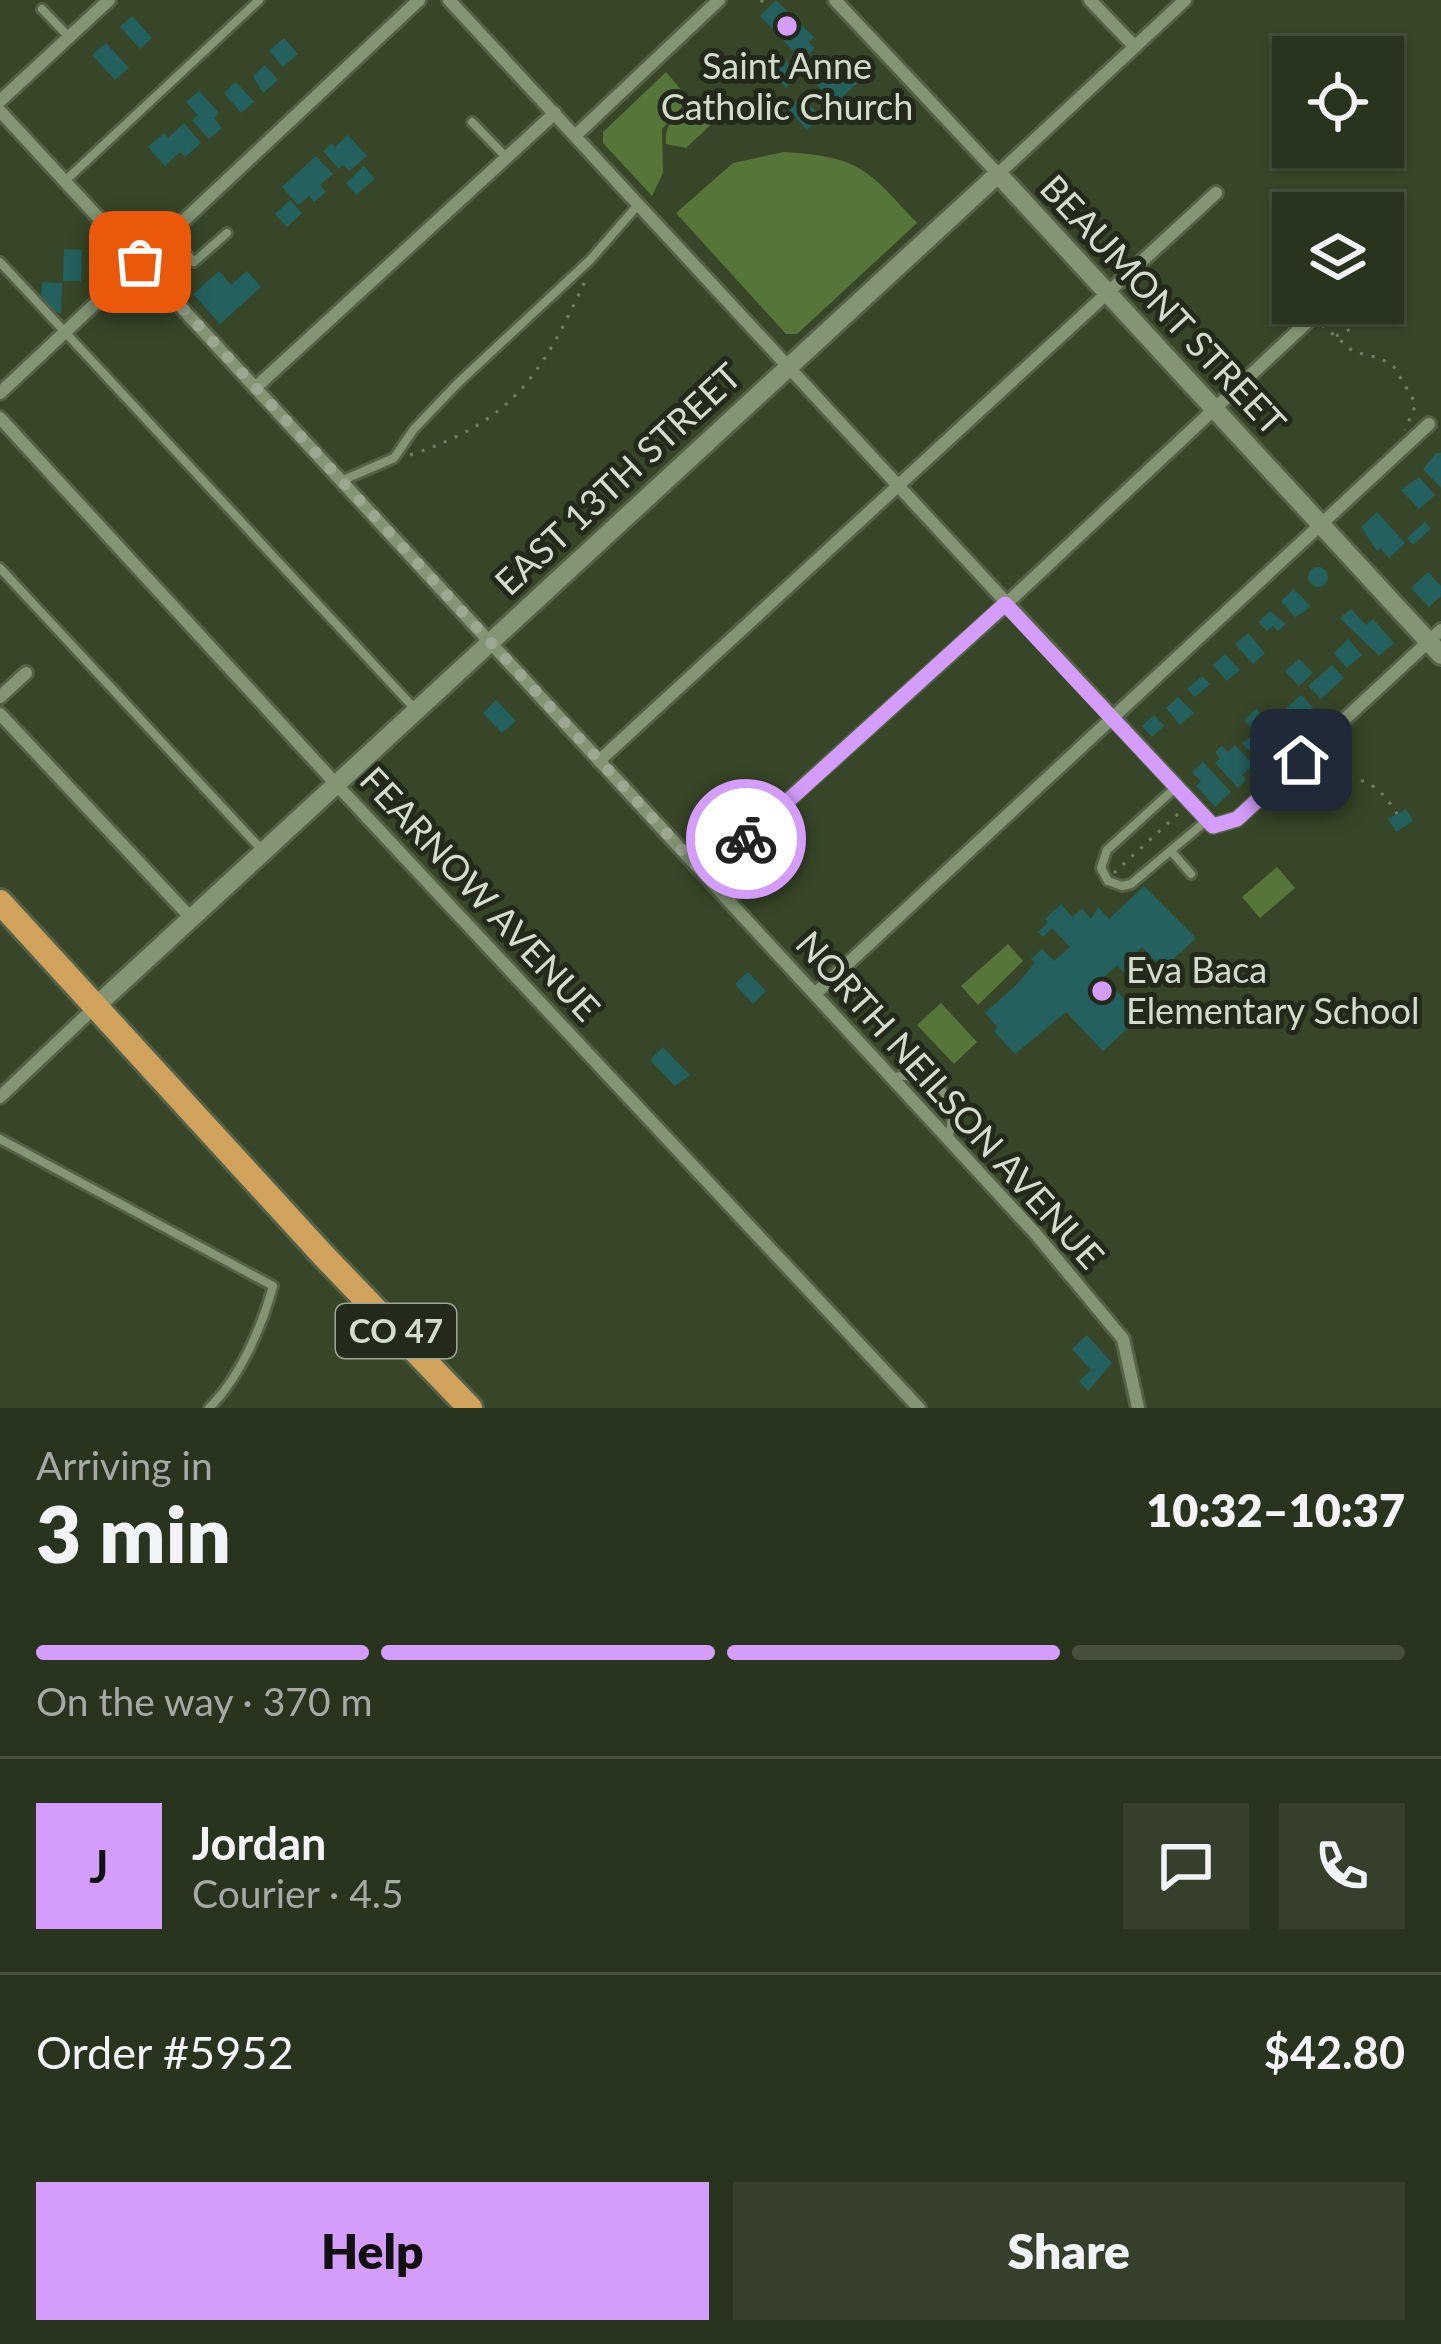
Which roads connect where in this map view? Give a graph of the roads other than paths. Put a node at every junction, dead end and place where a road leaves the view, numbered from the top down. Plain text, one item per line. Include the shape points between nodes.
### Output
1 (109, 0) edge
2 (259, 0) edge
3 (419, 0) edge
4 (449, 0) edge
5 (719, 0) edge
6 (835, 0) edge
7 (1090, 0) edge
8 (1185, 0) edge
9 (42, 9) dead end
10 (69, 38) junction
11 (1135, 47) junction
12 (0, 100) edge
13 (0, 111) edge
14 (555, 113) junction
15 (472, 122) dead end
16 (576, 135) junction
17 (506, 158) junction
18 (998, 174) junction
19 (65, 181) junction
20 (1216, 193) dead end
21 (640, 204) junction
22 (227, 233) dead end
23 (169, 235) junction
24 (0, 262) edge
25 (140, 262) junction
26 (1106, 291) junction
27 (1305, 324) edge
28 (65, 333) junction
29 (789, 365) junction
30 (255, 388) junction
31 (0, 393) edge
32 (1214, 409) junction
33 (0, 418) edge
34 (1429, 424) dead end
35 (341, 481) junction
36 (898, 485) junction
37 (1320, 525) junction
38 (0, 568) edge
39 (1005, 604) junction
40 (490, 642) junction
41 (1437, 642) edge
42 (26, 673) dead end
43 (0, 697) edge
44 (416, 710) junction
45 (0, 714) edge
46 (1112, 719) junction
47 (599, 760) junction
48 (336, 784) junction
49 (1170, 793) junction
50 (1209, 824) junction
51 (263, 851) junction
52 (1172, 851) junction
53 (1191, 874) dead end
54 (705, 875) junction
55 (0, 902) edge
56 (191, 919) junction
57 (815, 994) junction
58 (96, 1006) junction
59 (892, 1077) junction
60 (0, 1097) edge
61 (0, 1138) edge
62 (948, 1138) junction
63 (208, 1408) edge
64 (470, 1408) edge
65 (919, 1408) edge
66 (1137, 1408) edge

1 - 10 street
2 - 19 lane
3 - 23 street
4 - 14 street
5 - 16 street
6 - 18 street, BEAUMONT STREET
7 - 11 street
8 - 11 street, EAST 13TH STREET
9 - 10 lane
10 - 12 street
11 - 18 street, EAST 13TH STREET
13 - 19 street, NORTH NEILSON AVENUE
14 - 16 street
14 - 17 street
15 - 17 lane
16 - 21 street
17 - 30 street
18 - 26 street, BEAUMONT STREET
18 - 29 street, EAST 13TH STREET
19 - 25 street, NORTH NEILSON AVENUE
20 - 26 street
21 - 29 street
21 - 35 lane via 389,461
22 - 23 lane via 194,262
23 - 25 street
24 - 28 lane
25 - 28 street
25 - 30 street, NORTH NEILSON AVENUE
26 - 32 street, BEAUMONT STREET
26 - 36 street
27 - 32 street
28 - 31 street
28 - 44 lane
29 - 36 street
29 - 40 street, EAST 13TH STREET
30 - 35 street, NORTH NEILSON AVENUE
32 - 37 street, BEAUMONT STREET
32 - 39 street
33 - 48 street, FEARNOW AVENUE
34 - 37 street
35 - 40 street, NORTH NEILSON AVENUE
36 - 39 street
36 - 47 street
37 - 41 street, BEAUMONT STREET
37 - 46 street
38 - 51 lane
39 - 46 street
39 - 54 street
40 - 44 street, EAST 13TH STREET
40 - 47 street, NORTH NEILSON AVENUE
41 - 50 street via 1237,819
42 - 43 street
44 - 48 street, EAST 13TH STREET
45 - 56 street
46 - 49 street
46 - 57 street
47 - 54 street, NORTH NEILSON AVENUE
48 - 51 street, EAST 13TH STREET
48 - 65 street, FEARNOW AVENUE
49 - 50 street
49 - 52 lane via 1107,850 1101,868 1115,885 1131,884
50 - 52 lane
51 - 56 street, EAST 13TH STREET
52 - 53 lane
54 - 57 street, NORTH NEILSON AVENUE
55 - 58 highway, CO 47
56 - 58 street, EAST 13TH STREET
57 - 59 street, NORTH NEILSON AVENUE
58 - 60 street
58 - 64 highway, CO 47
59 - 62 street, NORTH NEILSON AVENUE
59 - 62 lane via 939,1084 952,1109
61 - 63 lane via 273,1286 223,1394
62 - 66 street, NORTH NEILSON AVENUE via 1123,1339

